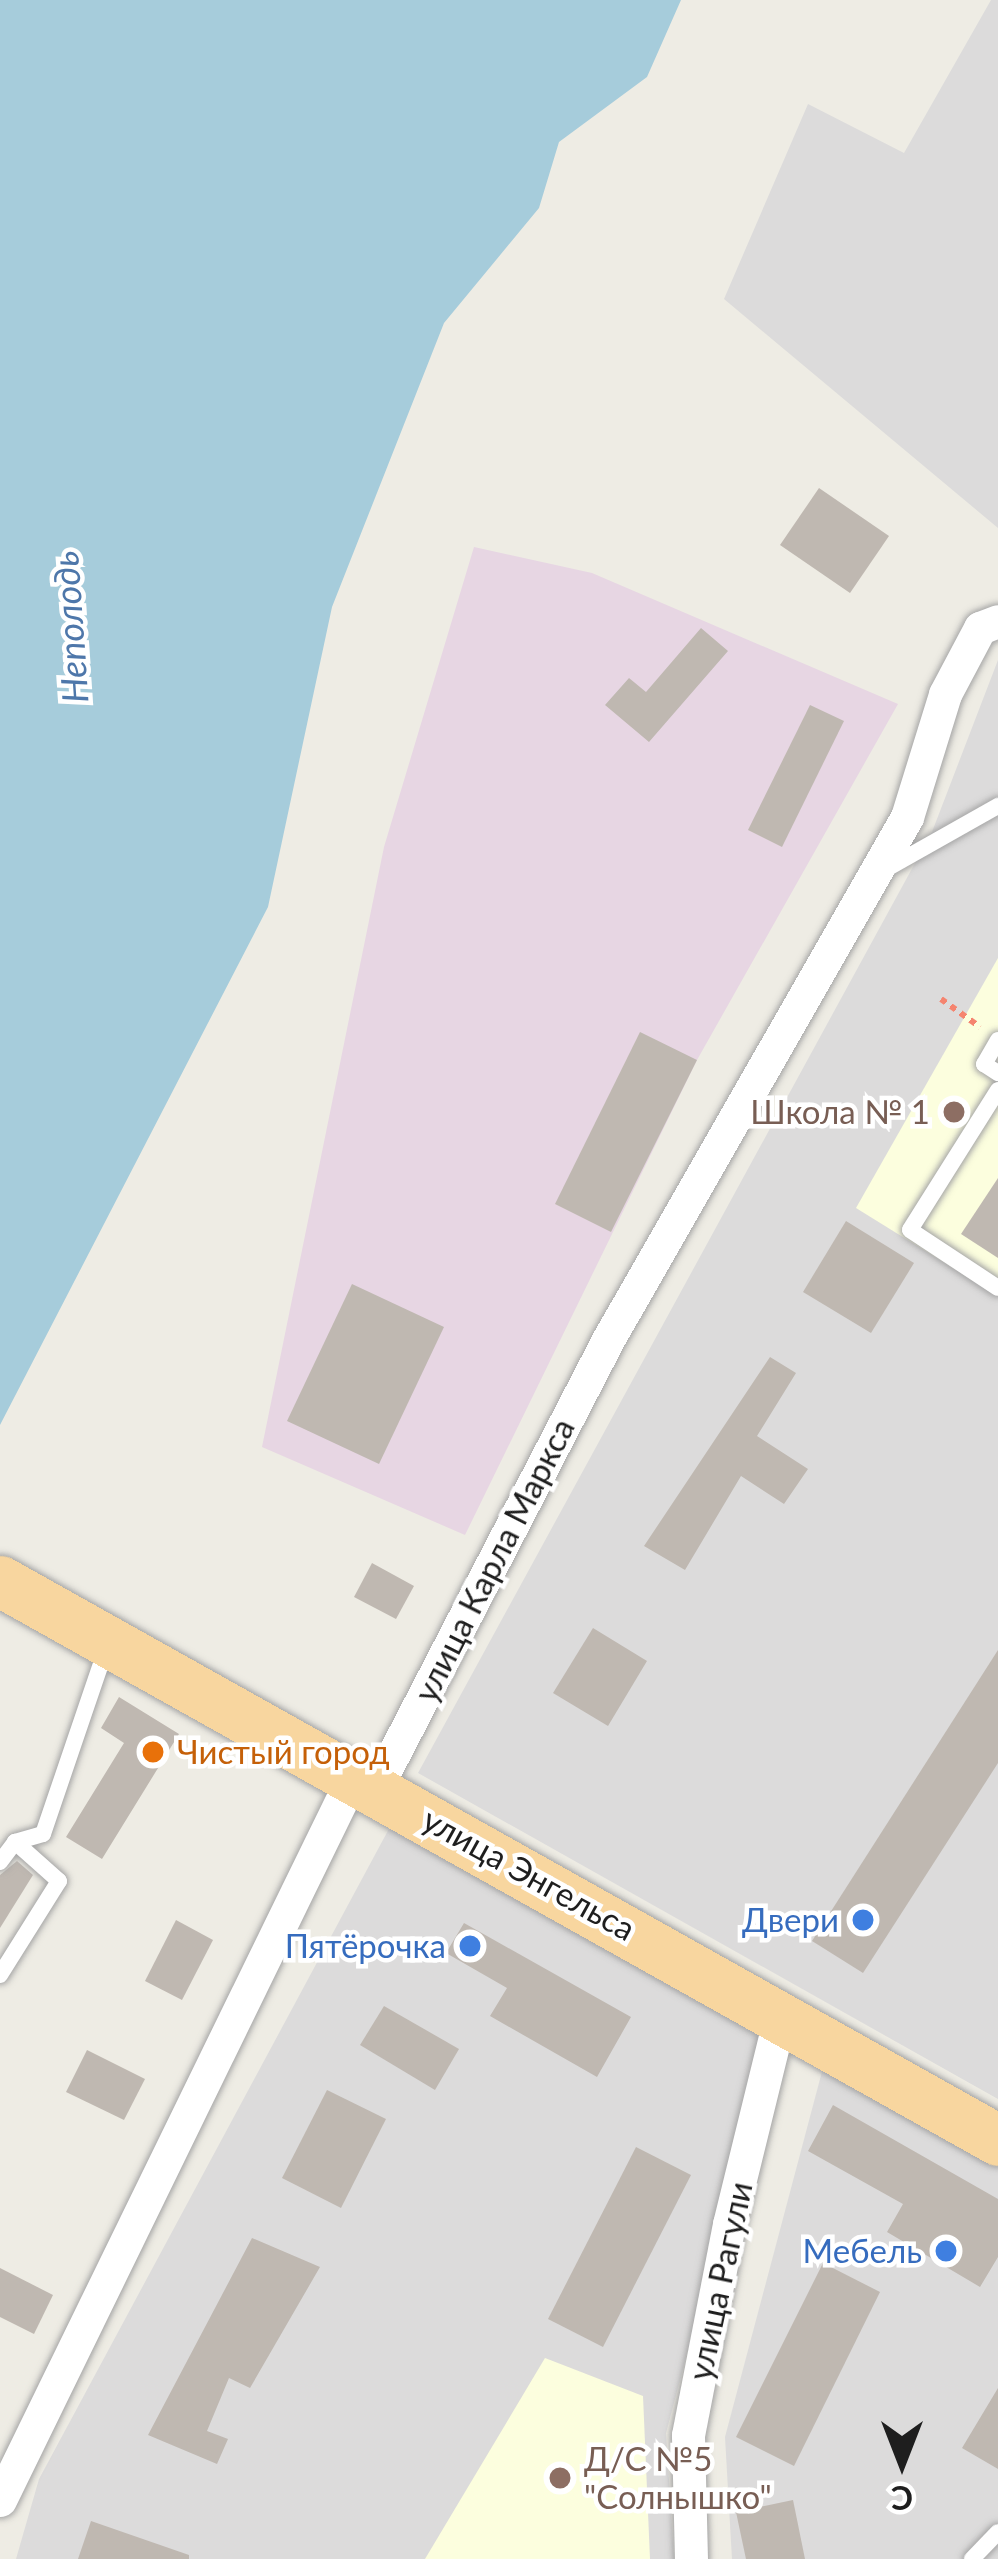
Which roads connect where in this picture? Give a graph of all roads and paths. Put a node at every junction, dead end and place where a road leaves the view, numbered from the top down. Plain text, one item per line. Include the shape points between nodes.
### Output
1 (998, 621) edge
2 (998, 806) edge
3 (873, 876) junction
4 (941, 999) dead end
5 (998, 1040) edge
6 (998, 1073) edge
7 (998, 1090) edge
8 (998, 1288) edge
9 (0, 1581) edge
10 (130, 1652) junction
11 (376, 1788) junction
12 (15, 1842) junction
13 (0, 1862) edge
14 (0, 1975) edge
15 (802, 2026) junction
16 (998, 2140) edge
17 (4, 2478) edge
18 (998, 2532) edge
19 (691, 2559) edge
20 (972, 2559) edge

1 - 3 street, улица Карла Маркса via 980,628 945,694 907,817
2 - 3 lane
3 - 11 street, улица Карла Маркса via 609,1338
4 - 5 path
5 - 6 lane via 984,1064
7 - 8 lane via 910,1230
9 - 10 main road, улица Энгельса
10 - 11 main road, улица Энгельса
10 - 12 lane via 97,1653 43,1834
11 - 15 main road, улица Энгельса
11 - 17 street, улица Карла Маркса via 344,1795
12 - 13 lane
12 - 14 lane via 59,1881
15 - 16 main road, улица Энгельса
15 - 19 street, улица Рагули via 776,2032 729,2224 688,2435
18 - 20 lane

